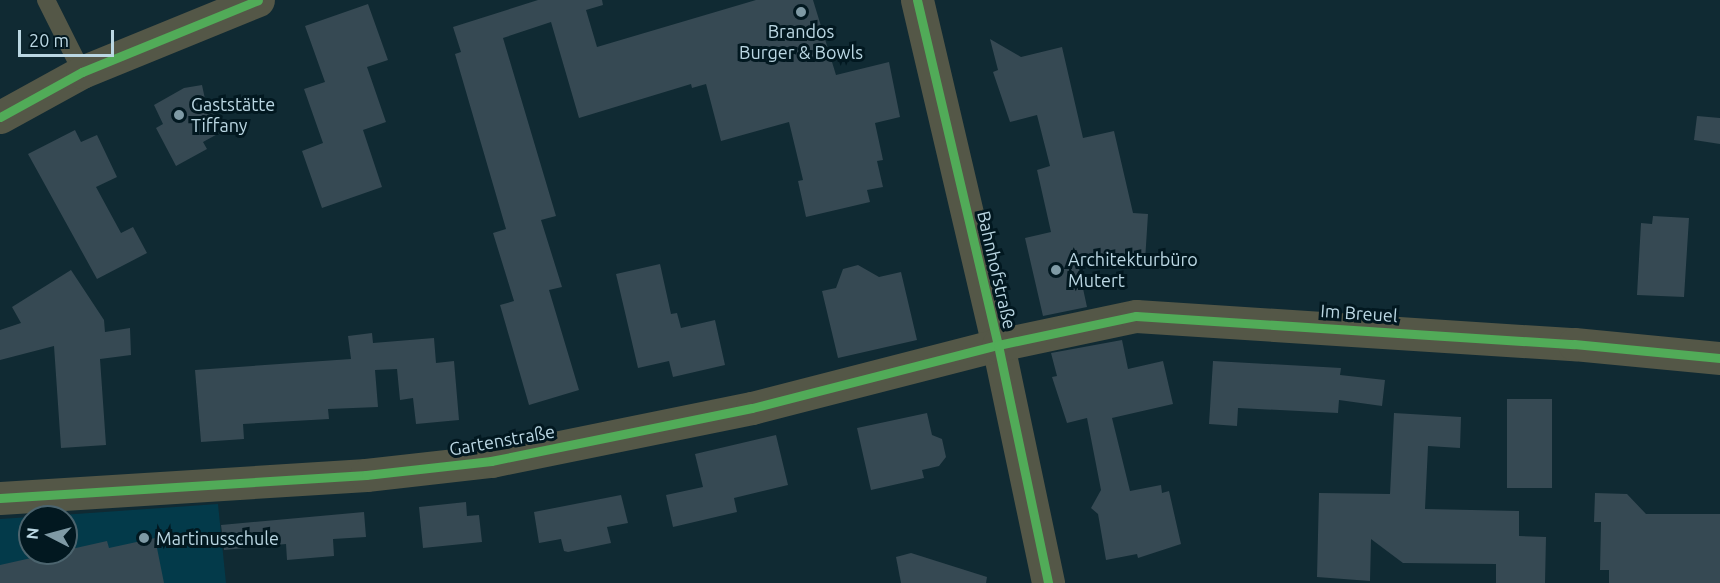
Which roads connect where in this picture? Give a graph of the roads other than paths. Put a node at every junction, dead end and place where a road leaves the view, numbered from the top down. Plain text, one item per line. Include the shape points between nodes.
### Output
1 (46, 0) edge
2 (258, 0) edge
3 (917, 0) edge
4 (82, 72) junction
5 (0, 117) edge
6 (998, 345) junction
7 (1720, 358) edge
8 (0, 498) edge
9 (1048, 583) edge

1 - 4 lane
2 - 4 street
3 - 6 street, Bahnhofstraße
4 - 5 street
6 - 7 street, Im Breuel via 1136,316 1574,344
6 - 8 street, Gartenstraße via 752,408 491,461 366,475
6 - 9 street, Bahnhofstraße

